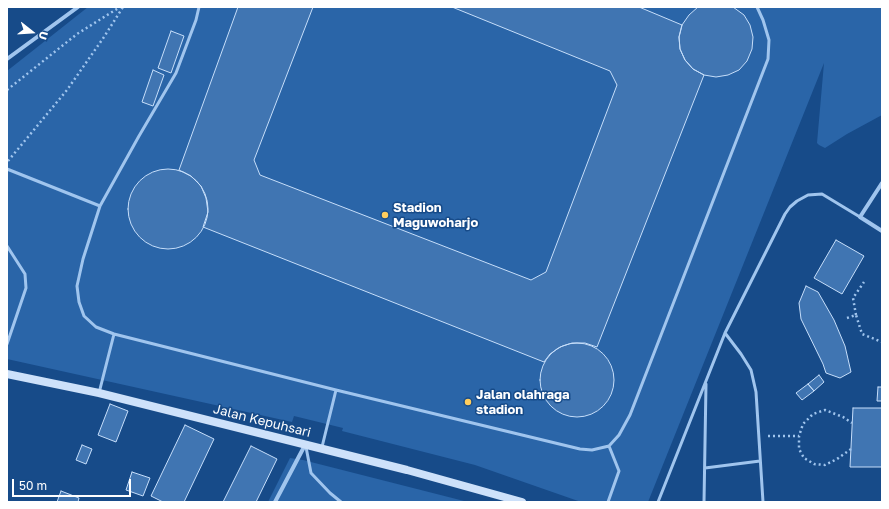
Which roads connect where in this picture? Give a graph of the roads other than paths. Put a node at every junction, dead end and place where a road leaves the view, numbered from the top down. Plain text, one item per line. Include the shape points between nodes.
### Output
1 (78, 7) edge
2 (199, 7) edge
3 (757, 7) edge
4 (7, 58) edge
5 (7, 169) edge
6 (882, 183) edge
7 (100, 206) junction
8 (860, 217) junction
9 (882, 231) edge
10 (7, 246) edge
11 (725, 333) junction
12 (114, 334) junction
13 (7, 344) edge
14 (7, 374) edge
15 (706, 381) junction
16 (336, 390) junction
17 (99, 393) junction
18 (306, 445) junction
19 (609, 446) junction
20 (321, 449) junction
21 (760, 461) junction
22 (705, 468) junction
23 (508, 500) edge
24 (275, 502) edge
25 (341, 502) edge
26 (522, 502) edge
27 (608, 502) edge
28 (658, 502) edge
29 (704, 502) edge
30 (763, 502) edge

1 - 4 street
2 - 7 lane via 176,73
3 - 19 lane via 769,40 768,58 630,415 619,435
5 - 7 lane
6 - 8 street
7 - 12 lane via 77,286 84,316 96,327
8 - 9 street
8 - 11 lane via 822,194 808,196 790,207
10 - 13 lane via 25,274 26,288
11 - 15 lane
11 - 21 lane via 751,370 756,392
12 - 16 lane
12 - 17 lane
14 - 17 street, Jalan Kepuhsari
15 - 22 lane
15 - 28 lane
16 - 19 lane via 580,449 592,450
16 - 20 lane
17 - 18 street, Jalan Kepuhsari
18 - 20 street, Jalan Kepuhsari
18 - 24 street
18 - 25 lane via 311,473
19 - 27 lane via 619,471
20 - 23 street, Jalan Kepuhsari via 407,470
21 - 22 lane
21 - 30 lane
22 - 29 lane
23 - 26 street, Jalan Kepuhsari

